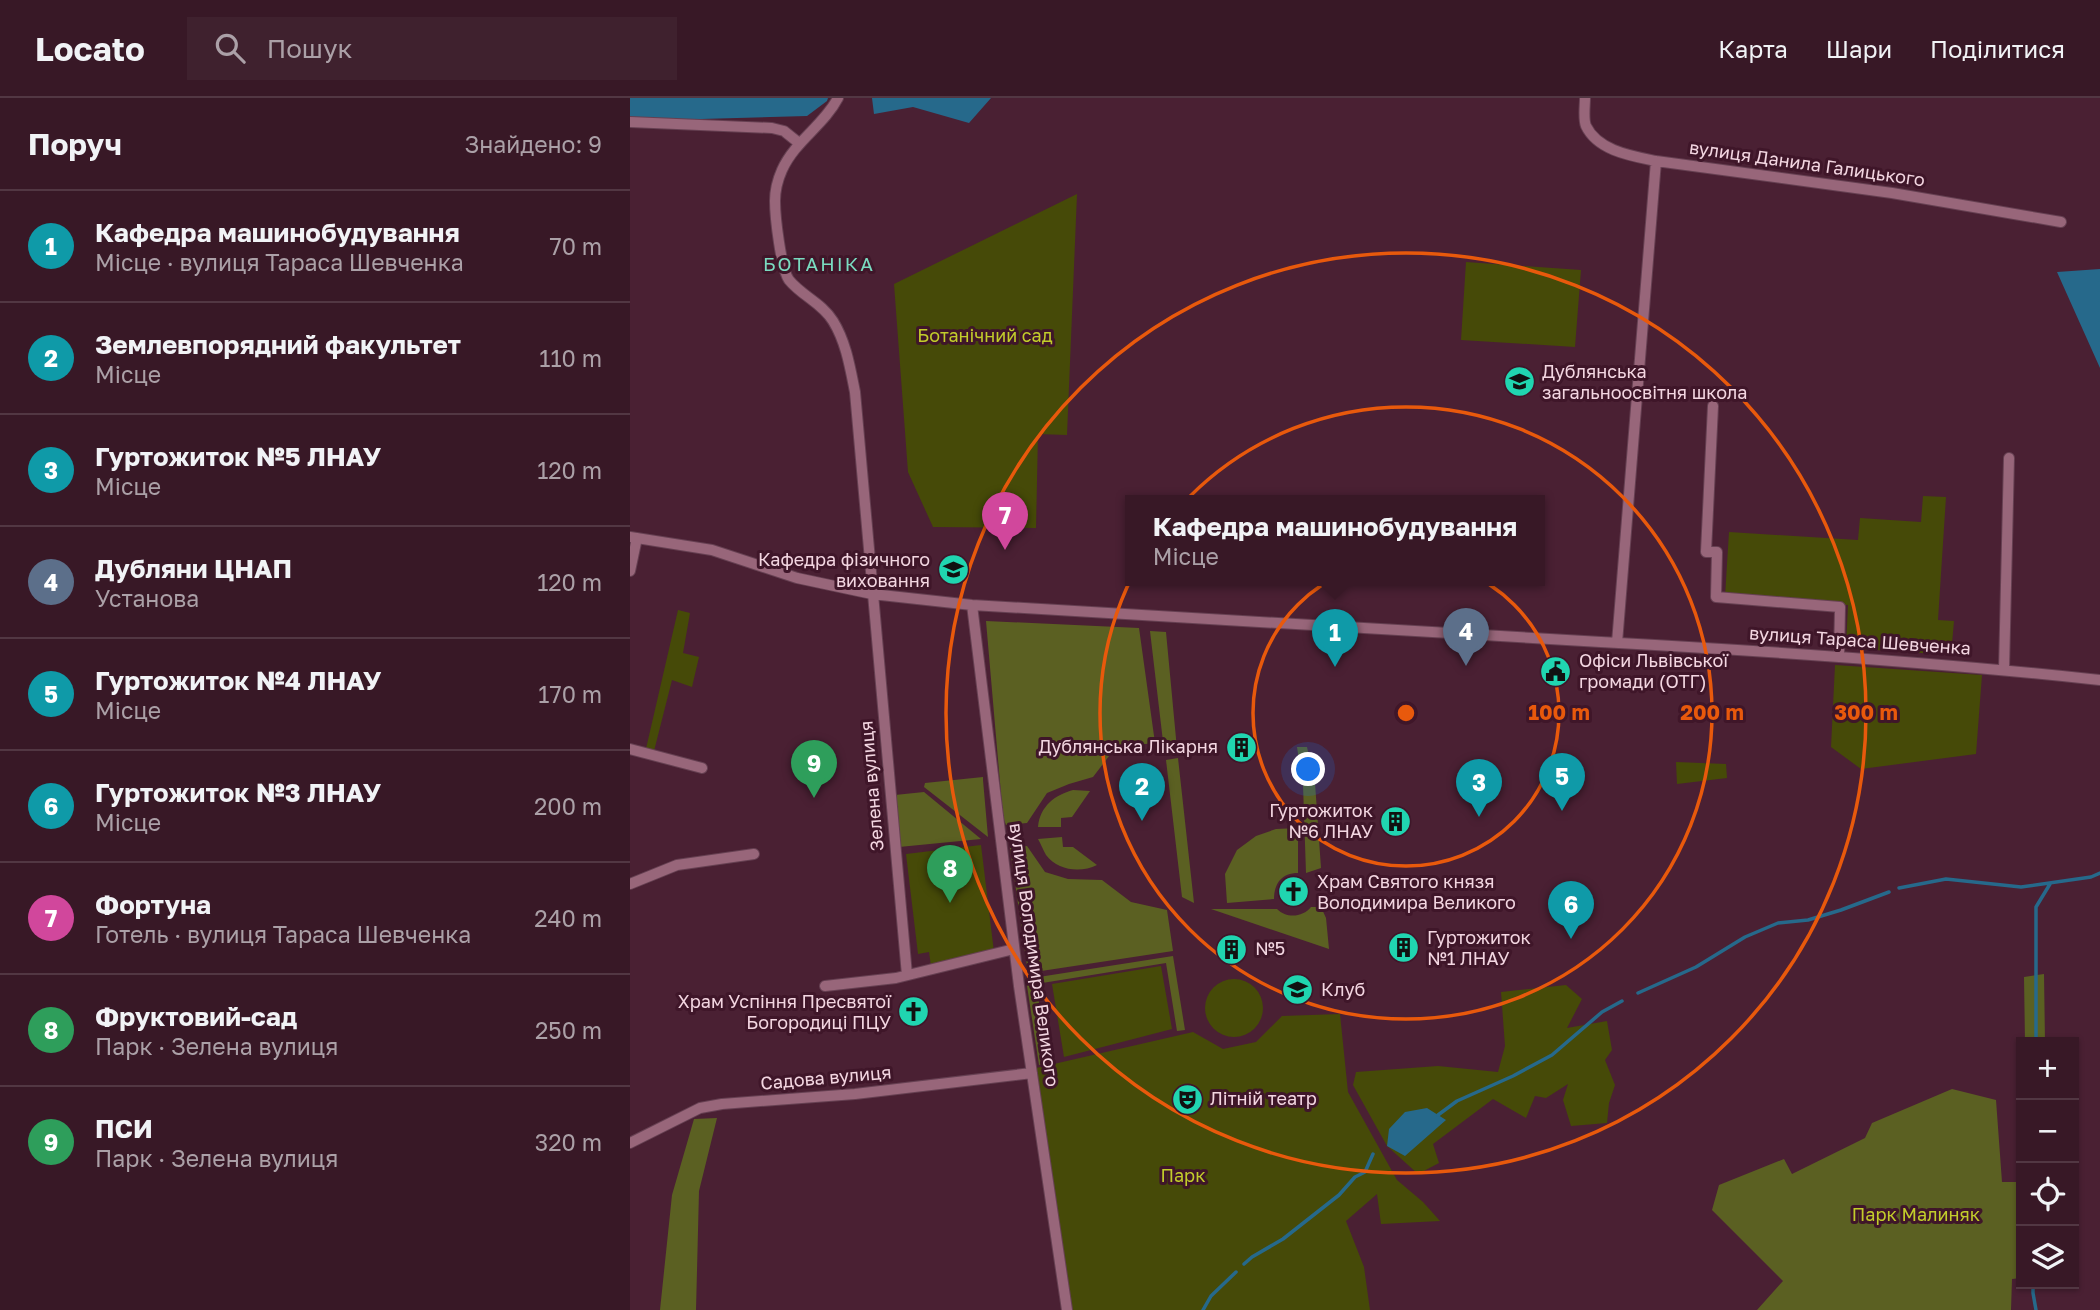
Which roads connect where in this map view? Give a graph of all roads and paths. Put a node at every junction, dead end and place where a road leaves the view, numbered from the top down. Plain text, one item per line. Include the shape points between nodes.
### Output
1 (838, 98) edge
2 (1585, 98) edge
3 (630, 122) edge
4 (799, 143) junction
5 (1656, 161) junction
6 (2061, 222) dead end
7 (1713, 406) dead end
8 (2009, 458) dead end
9 (634, 537) edge
10 (630, 571) edge
11 (872, 594) junction
12 (972, 605) junction
13 (1617, 643) junction
14 (1839, 657) junction
15 (2004, 670) junction
16 (2100, 680) edge
17 (630, 749) edge
18 (702, 768) dead end
19 (754, 854) dead end
20 (630, 884) edge
21 (1014, 949) junction
22 (907, 975) junction
23 (825, 986) dead end
24 (1032, 1073) junction
25 (630, 1143) edge
26 (1067, 1310) edge

1 - 4 street, Зелена вулиця
2 - 5 street, вулиця Данила Галицького via 1586,125 1599,141 1626,155
3 - 4 street via 772,128
4 - 11 street, Зелена вулиця via 782,170 775,200 780,246 788,279 831,317 845,344 855,392
5 - 6 street, вулиця Данила Галицького via 1892,193
5 - 13 street
7 - 14 street via 1706,552 1717,552 1716,597 1840,607
8 - 15 street
9 - 10 street
9 - 11 street, вулиця Тараса Шевченка via 712,550 797,578
11 - 12 street, вулиця Тараса Шевченка
11 - 22 street, Зелена вулиця
12 - 13 street, вулиця Тараса Шевченка
12 - 21 street, вулиця Володимира Великого
13 - 14 street, вулиця Тараса Шевченка
14 - 15 street, вулиця Тараса Шевченка
15 - 16 street, вулиця Тараса Шевченка
17 - 18 street
19 - 20 street via 677,865
21 - 22 street
21 - 24 street, вулиця Володимира Великого
22 - 23 street
24 - 25 street, Садова вулиця via 722,1104 700,1108
24 - 26 street, вулиця Володимира Великого

